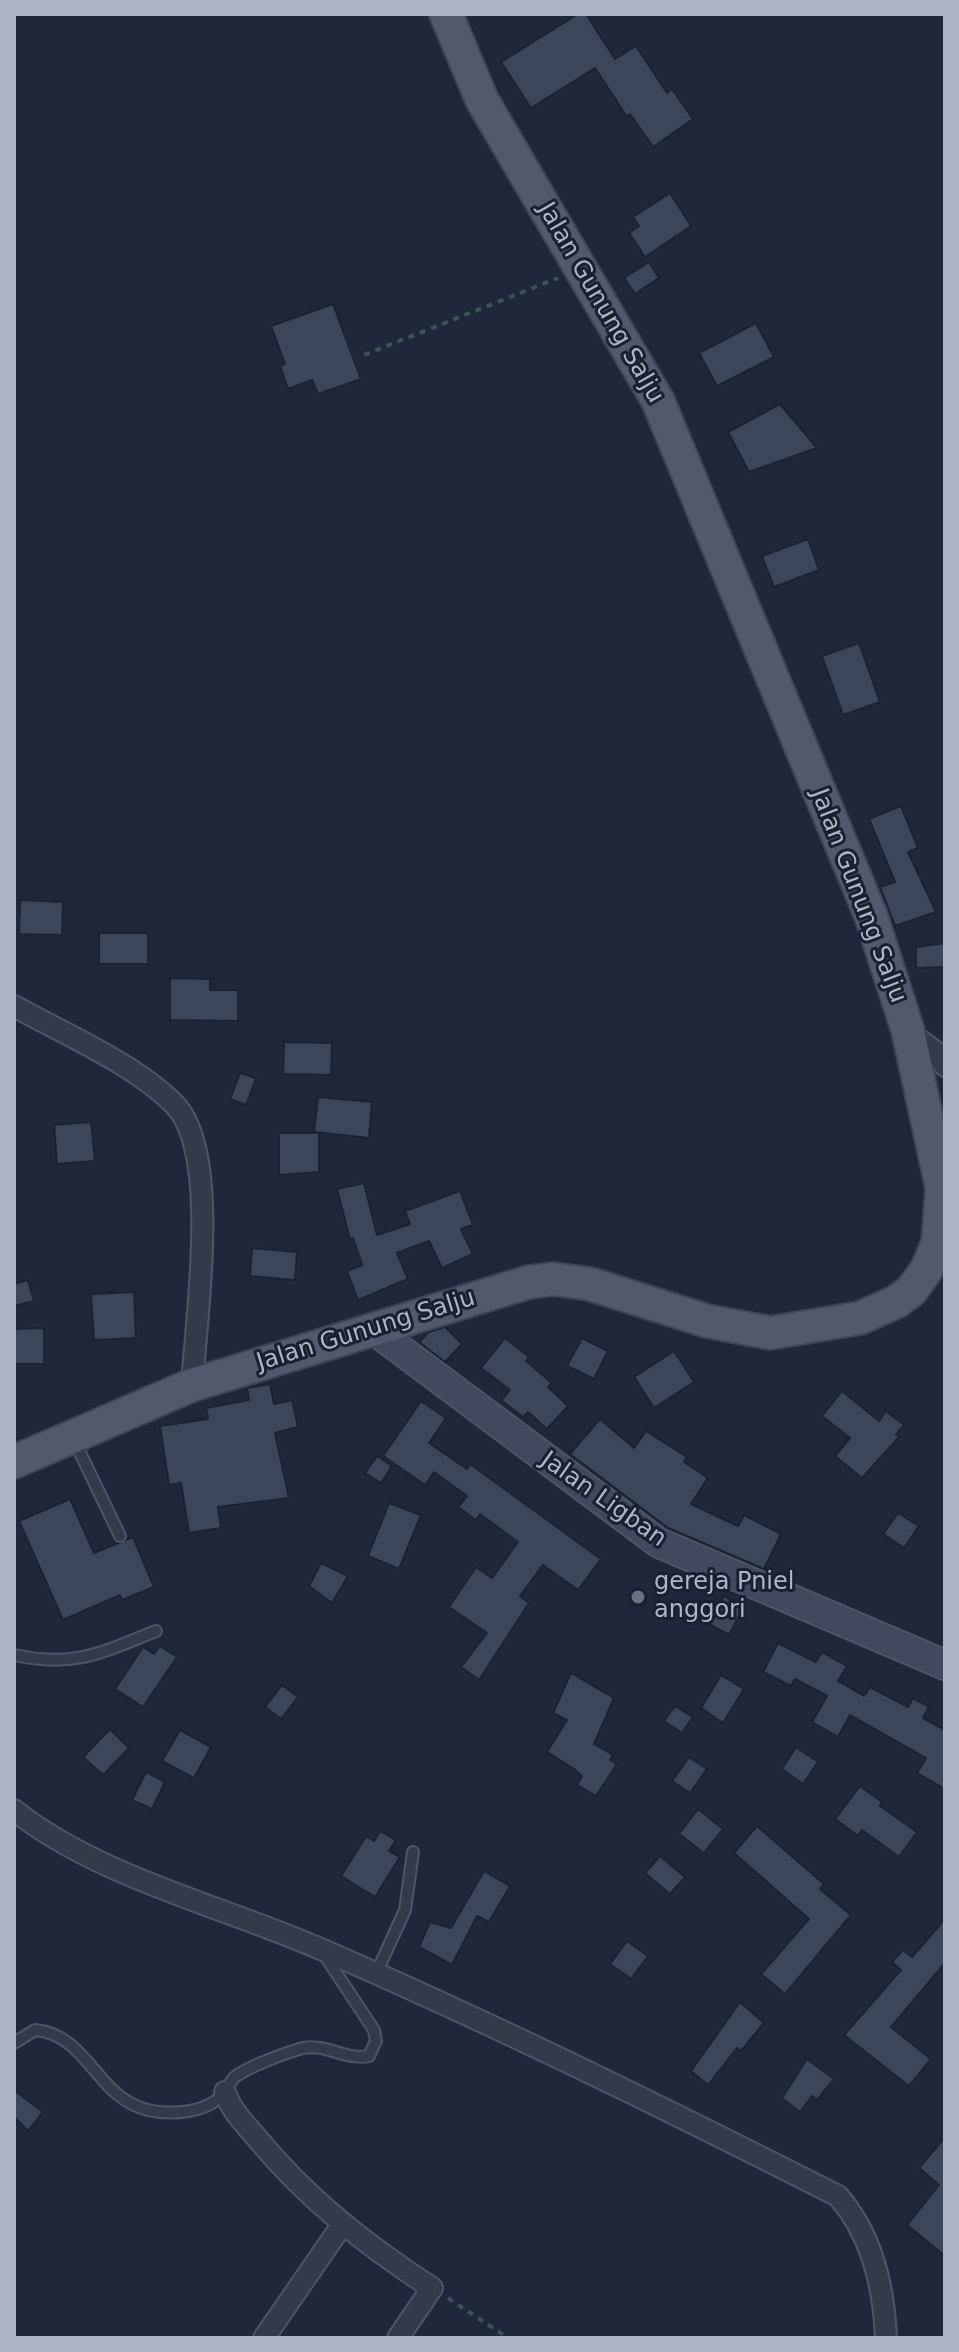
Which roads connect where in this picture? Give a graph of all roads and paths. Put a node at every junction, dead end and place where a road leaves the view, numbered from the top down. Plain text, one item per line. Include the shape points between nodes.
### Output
1 (446, 14) edge
2 (582, 269) junction
3 (364, 355) dead end
4 (14, 1006) edge
5 (908, 1031) junction
6 (945, 1066) edge
7 (943, 1231) edge
8 (374, 1330) junction
9 (192, 1385) junction
10 (72, 1437) junction
11 (14, 1462) edge
12 (120, 1536) dead end
13 (156, 1631) dead end
14 (14, 1655) edge
15 (945, 1665) edge
16 (14, 1810) edge
17 (413, 1852) dead end
18 (320, 1949) junction
19 (376, 1974) junction
20 (14, 2043) edge
21 (225, 2092) junction
22 (342, 2225) junction
23 (432, 2288) junction
24 (264, 2338) edge
25 (398, 2338) edge
26 (508, 2338) edge
27 (886, 2338) edge

1 - 2 main road, Jalan Gunung Salju via 482,100
2 - 3 path
2 - 5 main road, Jalan Gunung Salju via 658,401 682,454 871,916
4 - 9 street via 136,1075 174,1105 191,1128 200,1163 201,1212
5 - 6 street
5 - 7 main road, Jalan Gunung Salju via 938,1159
7 - 8 main road, Jalan Gunung Salju via 932,1260 905,1296 860,1318 812,1329 770,1333 733,1328 590,1284 553,1279 514,1285
8 - 9 main road, Jalan Gunung Salju
8 - 15 main road, Jalan Ligban via 659,1543
9 - 10 main road, Jalan Gunung Salju
10 - 11 main road, Jalan Gunung Salju
10 - 12 lane
13 - 14 lane via 80,1660 47,1662
16 - 18 street via 74,1851
17 - 19 lane via 405,1910
18 - 19 street
18 - 21 lane via 369,2021 374,2049 359,2058 300,2049 236,2076
19 - 27 street via 607,2078 838,2196 871,2252 883,2288
20 - 21 lane via 35,2030 62,2035 126,2101 158,2113 195,2108
21 - 22 street via 232,2108 290,2178
22 - 23 street
22 - 24 street
23 - 25 street
23 - 26 path

